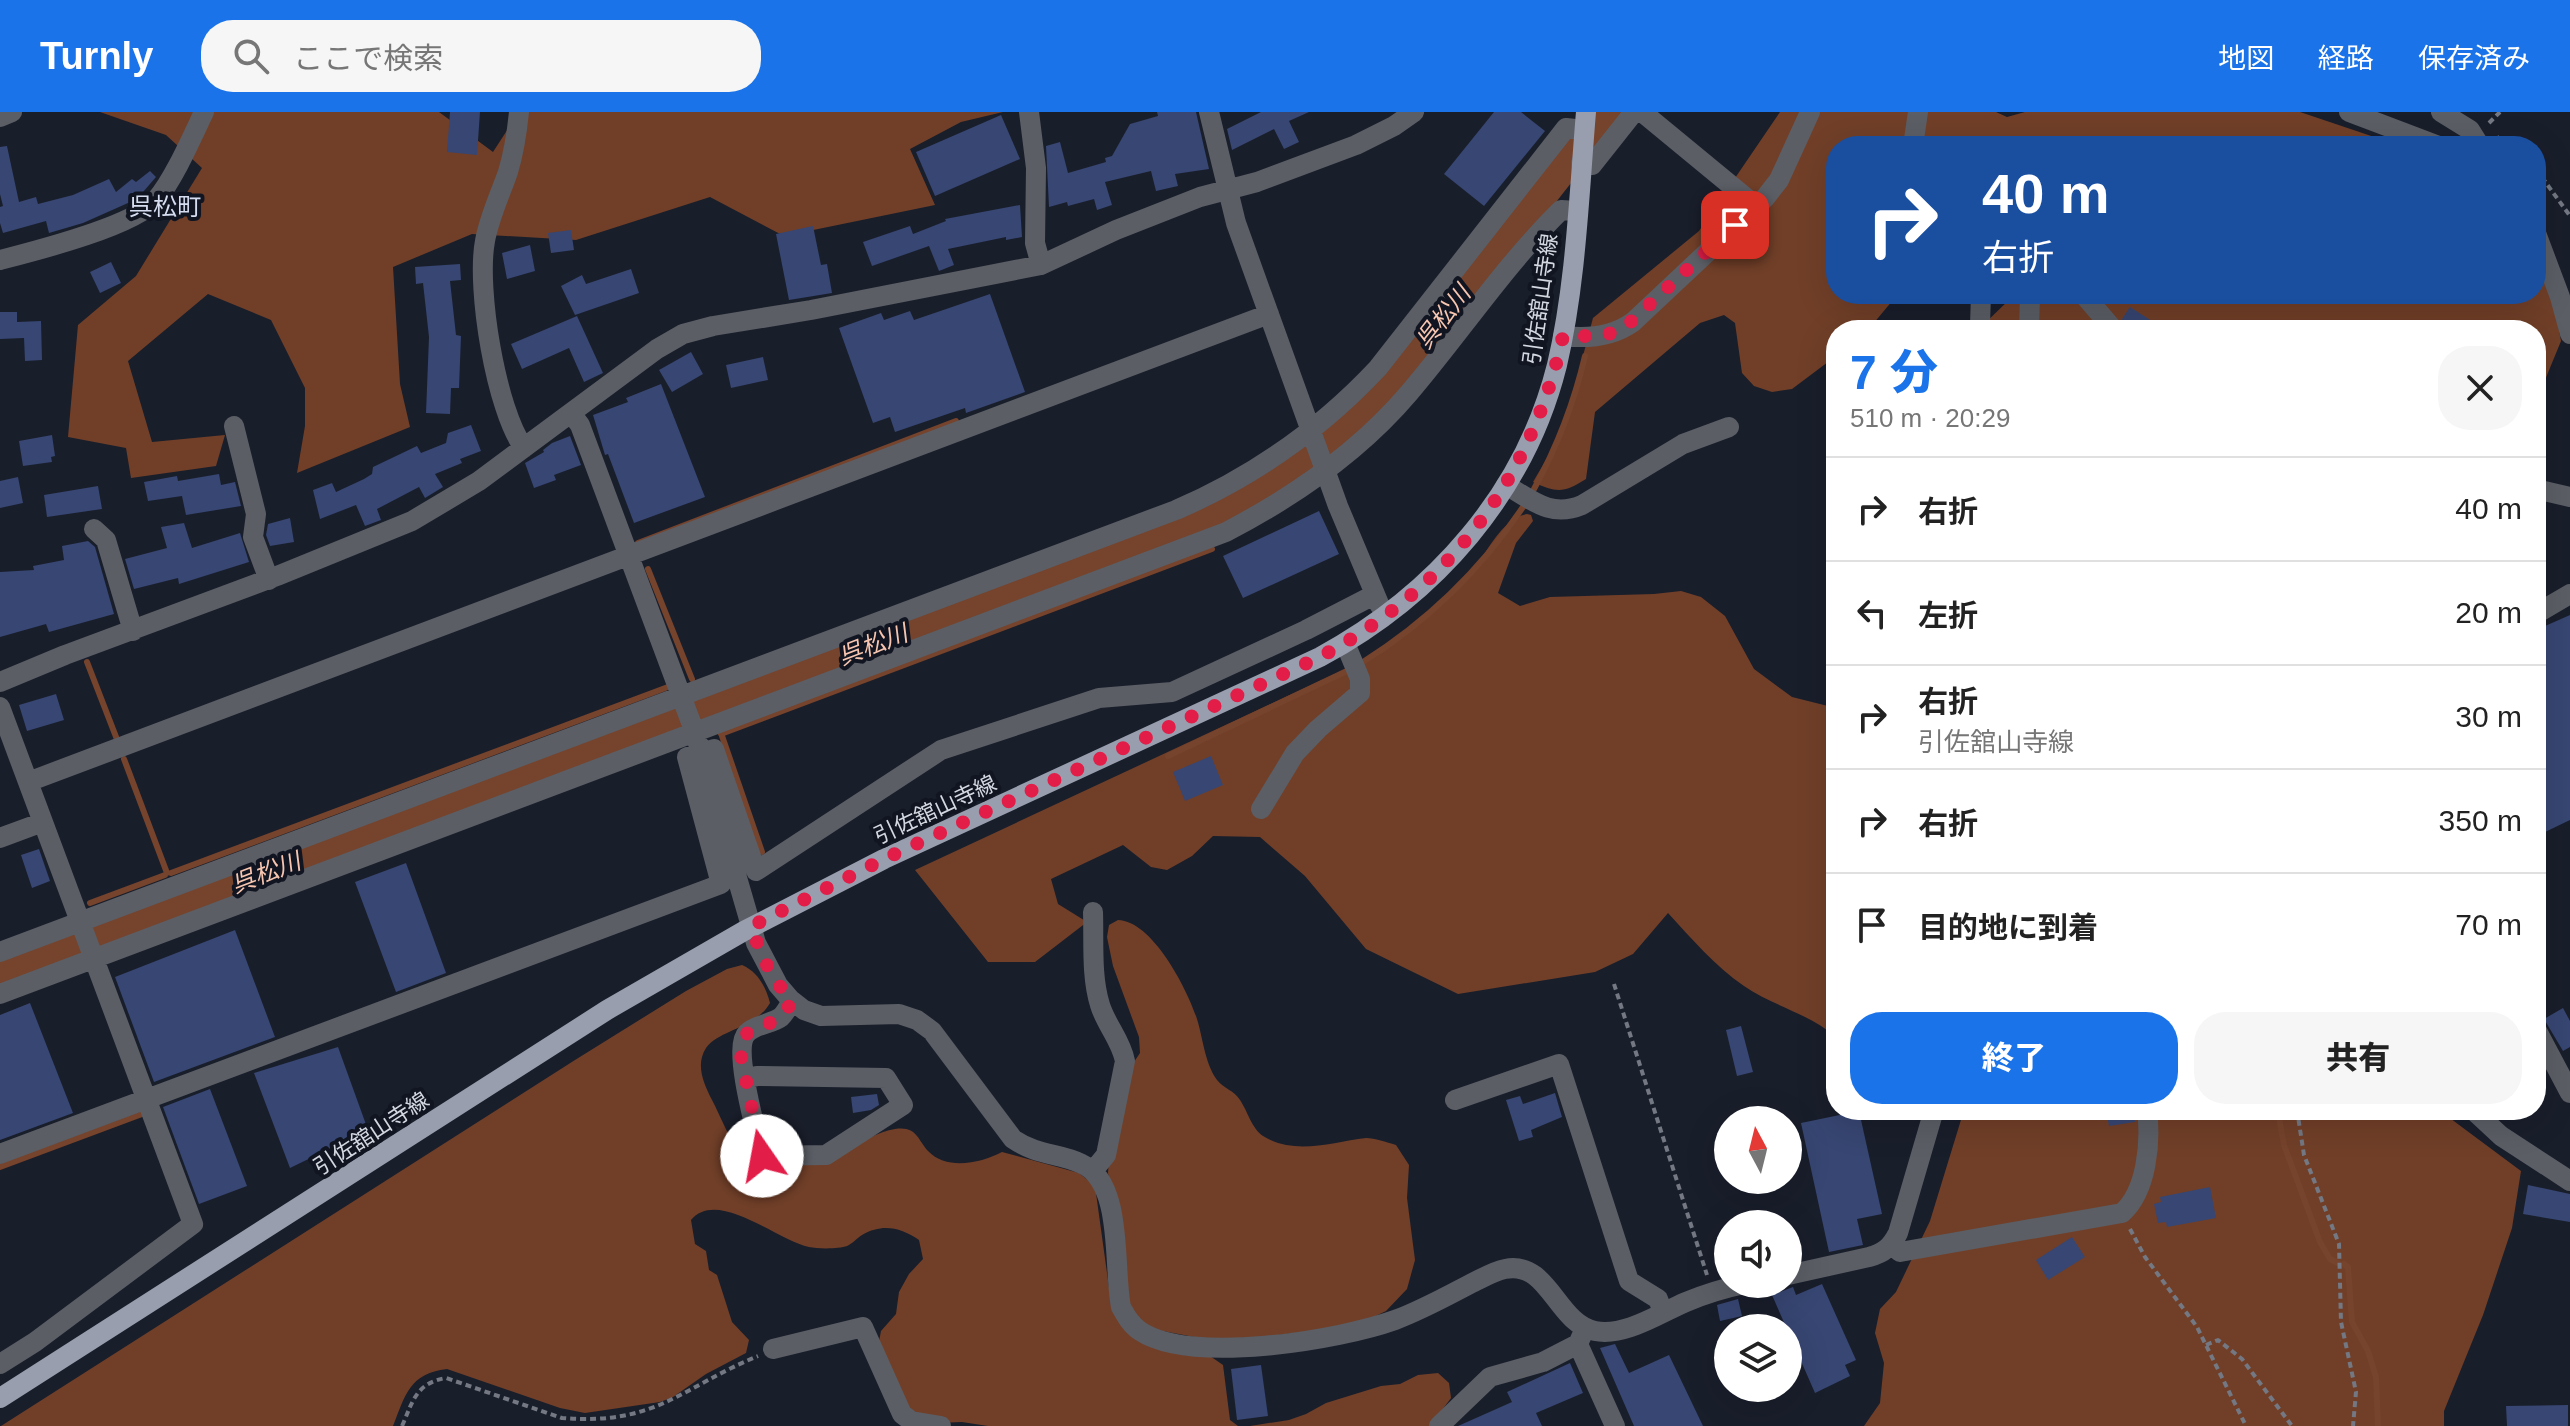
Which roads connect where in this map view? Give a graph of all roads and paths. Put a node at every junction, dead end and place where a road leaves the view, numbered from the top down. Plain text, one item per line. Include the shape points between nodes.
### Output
1 (12, 112) edge
2 (204, 112) edge
3 (519, 112) edge
4 (1029, 112) edge
5 (1209, 112) edge
6 (1414, 112) edge
7 (1634, 112) edge
8 (1642, 112) edge
9 (1810, 112) edge
10 (1918, 112) edge
11 (2349, 112) edge
12 (2441, 112) edge
13 (0, 117) edge
14 (1581, 124) edge
15 (1914, 136) edge
16 (2413, 136) edge
17 (2474, 136) edge
18 (1583, 166) junction
19 (2546, 183) edge
20 (1227, 190) junction
21 (1756, 206) junction
22 (1577, 211) junction
23 (2570, 216) edge
24 (0, 260) edge
25 (2546, 260) edge
26 (1041, 265) junction
27 (2092, 304) edge
28 (1269, 314) junction
29 (2105, 320) edge
30 (2570, 334) edge
31 (1563, 336) junction
32 (571, 413) junction
33 (234, 426) dead end
34 (1729, 427) dead end
35 (1312, 435) junction
36 (524, 448) junction
37 (1325, 468) junction
38 (1506, 485) junction
39 (2546, 491) edge
40 (2570, 497) edge
41 (94, 529) dead end
42 (629, 556) junction
43 (269, 580) junction
44 (2570, 594) edge
45 (1374, 595) junction
46 (2546, 608) edge
47 (1387, 616) junction
48 (133, 631) junction
49 (1345, 643) junction
50 (0, 682) edge
51 (682, 698) junction
52 (0, 707) edge
53 (696, 738) junction
54 (28, 782) junction
55 (1261, 809) dead end
56 (43, 822) junction
57 (0, 838) edge
58 (1093, 912) dead end
59 (81, 924) junction
60 (752, 926) junction
61 (0, 952) edge
62 (93, 956) junction
63 (1614, 984) dead end
64 (0, 994) edge
65 (792, 1001) junction
66 (2546, 1048) edge
67 (745, 1079) junction
68 (2570, 1093) edge
69 (147, 1099) junction
70 (1455, 1100) dead end
71 (1931, 1120) edge
72 (2147, 1120) edge
73 (2299, 1120) edge
74 (2484, 1120) edge
75 (0, 1154) edge
76 (1093, 1171) junction
77 (2570, 1181) edge
78 (2122, 1213) junction
79 (1892, 1245) junction
80 (1802, 1272) edge
81 (1713, 1293) joint
82 (1663, 1312) junction
83 (1582, 1336) junction
84 (2206, 1345) junction
85 (773, 1349) joint
86 (0, 1364) edge
87 (0, 1398) edge
88 (402, 1426) edge
89 (941, 1426) edge
90 (1439, 1426) edge
91 (1615, 1426) edge
92 (2246, 1426) edge
93 (2292, 1426) edge
94 (2353, 1426) edge

1 - 13 street
2 - 24 street via 150,207 55,246
3 - 36 street via 482,272 500,397
4 - 26 street via 1036,168 1035,243
5 - 20 street
6 - 20 street via 1356,145
7 - 18 street via 1592,165
8 - 21 street
9 - 21 street via 1779,180
10 - 15 street
11 - 16 street
12 - 17 street
14 - 18 main road, 引佐舘山寺線
14 - 35 street via 1566,128 1378,368
18 - 22 main road, 引佐舘山寺線
19 - 23 path
20 - 26 street via 1116,230
20 - 28 street
21 - 31 street via 1623,329 1602,336
22 - 31 main road, 引佐舘山寺線
22 - 37 street via 1561,210 1525,245 1409,393 1354,448
25 - 30 street
26 - 32 street via 698,329 657,349
27 - 29 street
28 - 35 street
28 - 42 street
31 - 38 main road, 引佐舘山寺線 via 1547,398
32 - 36 street
32 - 42 street
33 - 43 street via 256,514 253,537
34 - 38 street via 1683,444 1569,511 1541,506
35 - 37 street
35 - 51 street via 1241,480 1176,510
36 - 43 street via 412,521
37 - 45 street
37 - 53 street via 1260,514 1191,547
38 - 47 main road, 引佐舘山寺線 via 1448,562
39 - 40 street
41 - 48 street via 106,540
42 - 51 street
42 - 54 street
43 - 48 street
44 - 46 street
45 - 47 street
45 - 53 street via 1172,692 1099,698 941,750 756,871 714,749
47 - 49 main road, 引佐舘山寺線
48 - 50 street
49 - 55 street via 1360,679 1360,693 1295,753
49 - 60 main road, 引佐舘山寺線
51 - 53 street
51 - 59 street
52 - 54 street
53 - 60 street
53 - 62 street
53 - 69 street via 687,757 721,884
54 - 56 street
56 - 57 street
56 - 59 street
58 - 76 street via 1097,992 1125,1061 1106,1155
59 - 61 street
59 - 62 street
60 - 65 street via 778,985
60 - 87 main road, 引佐舘山寺線 via 607,1010
62 - 64 street
62 - 69 street
63 - 81 path
65 - 67 street via 781,1017 747,1033 741,1043
65 - 76 street via 821,1016 899,1014 917,1020 938,1038 1013,1139
66 - 68 street
67 - 67 street via 762,1156 826,1155 903,1105 886,1078
69 - 75 street
69 - 86 street via 193,1224
70 - 82 street via 1559,1064 1629,1281 1658,1299
71 - 79 street
72 - 78 street via 2145,1163 2132,1204
73 - 94 path via 2304,1155 2339,1244 2341,1322 2356,1392
74 - 77 street
76 - 83 street via 1107,1190 1111,1207 1121,1307 1138,1330 1152,1337 1222,1348 1351,1333 1398,1319 1507,1268 1531,1272 1541,1280
78 - 79 street via 1900,1252
78 - 84 path via 2145,1257
79 - 80 street via 1869,1257
81 - 82 street
82 - 83 street via 1610,1332
83 - 90 street via 1543,1362 1490,1377
83 - 91 street
84 - 92 path
84 - 93 path via 2218,1340 2242,1359
85 - 88 path via 661,1411 622,1422 562,1418 446,1378 422,1387
85 - 89 street via 863,1327 902,1414

